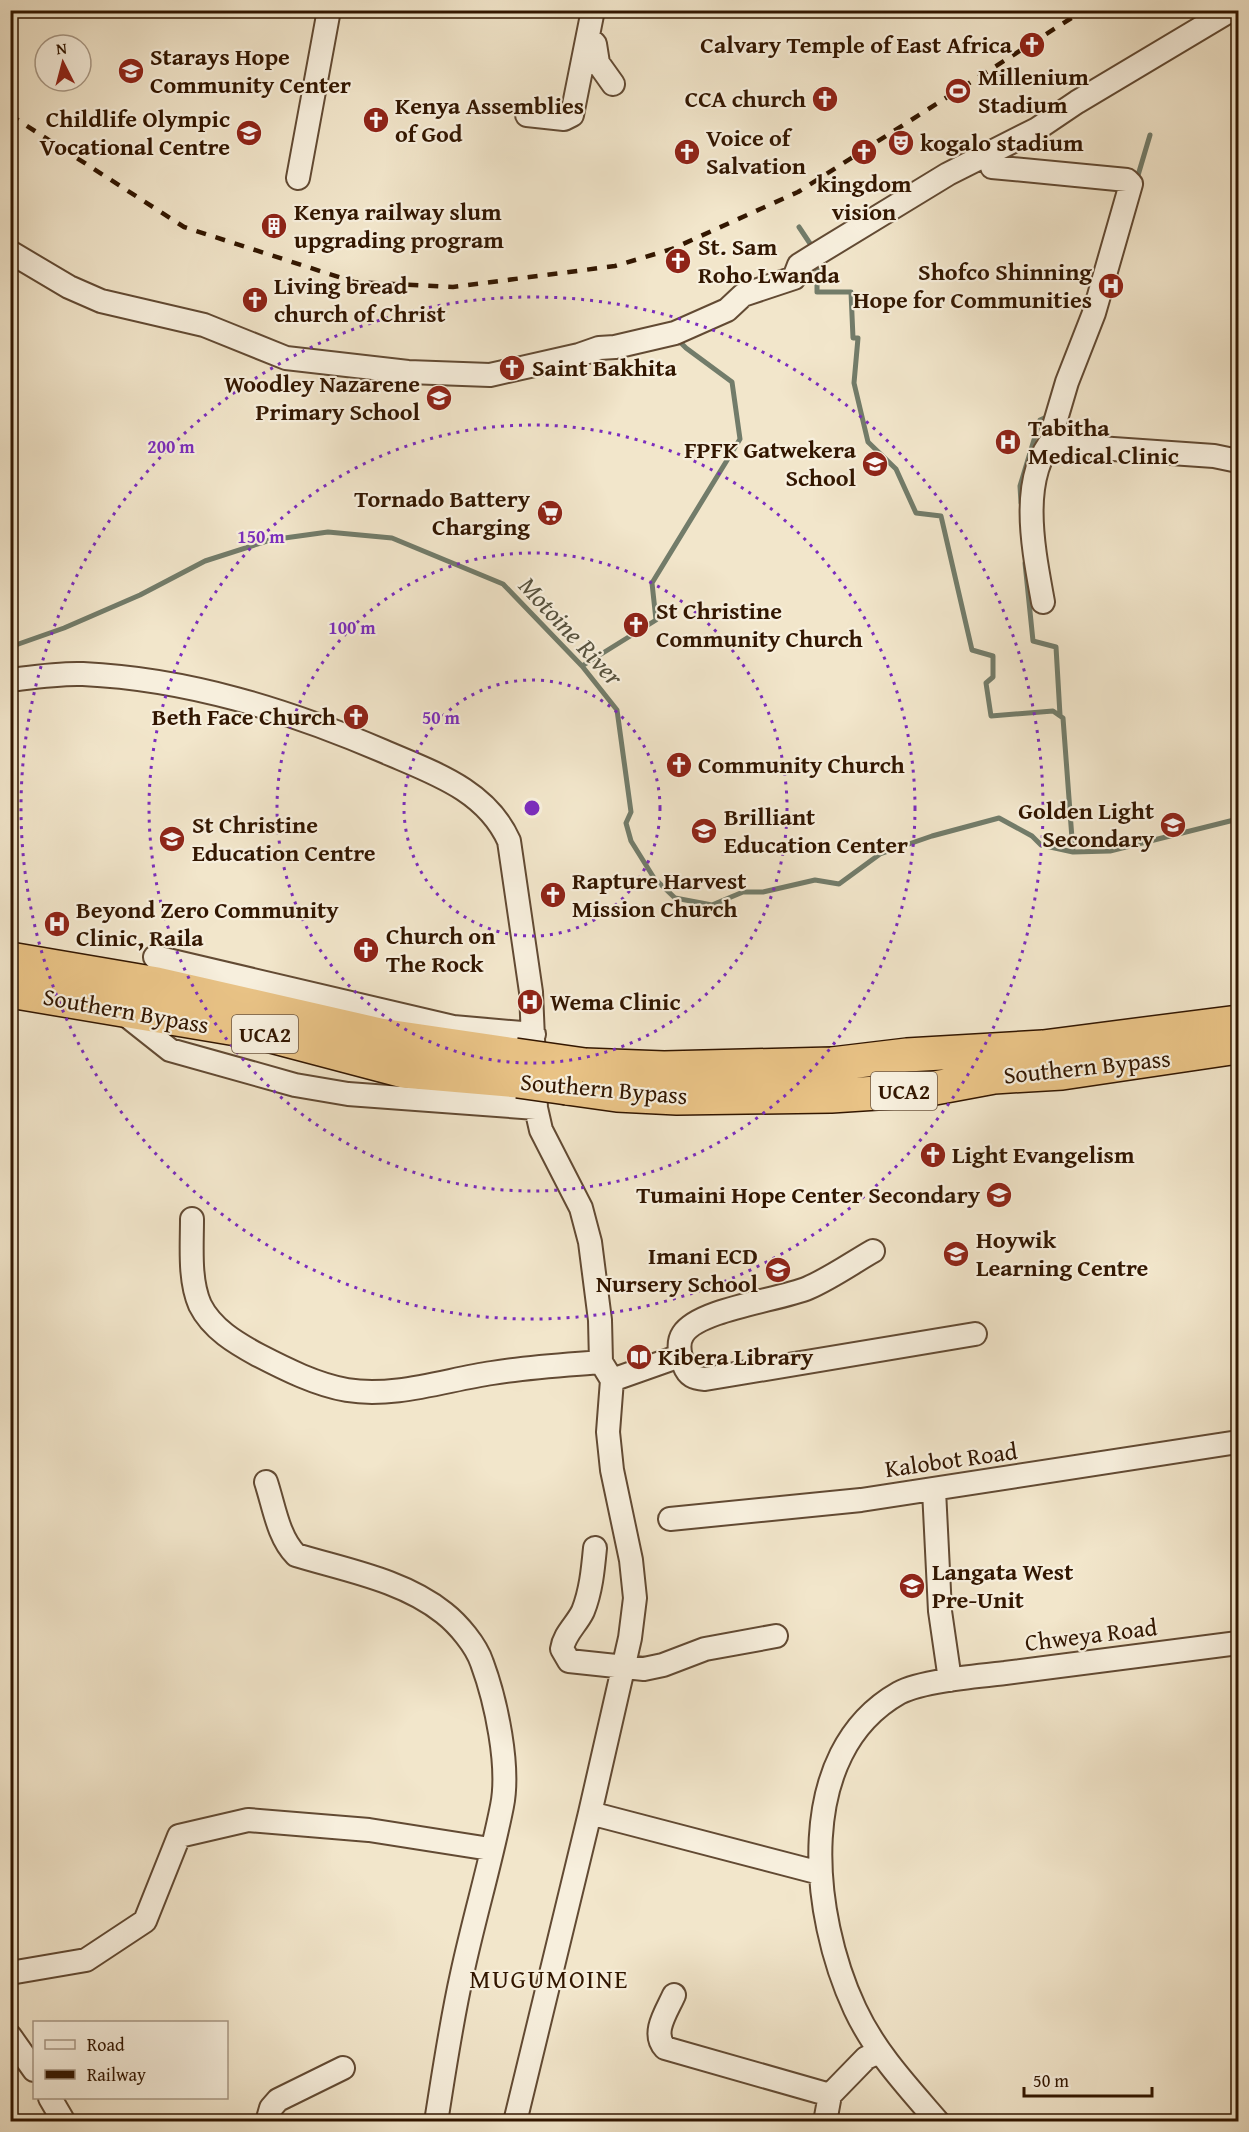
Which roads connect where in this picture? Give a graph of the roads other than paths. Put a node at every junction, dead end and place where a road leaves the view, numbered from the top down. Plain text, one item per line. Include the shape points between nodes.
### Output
1 (329, 10) edge
2 (593, 10) edge
3 (1231, 10) edge
4 (588, 37) junction
5 (613, 84) dead end
6 (527, 115) dead end
7 (989, 152) junction
8 (298, 178) dead end
9 (10, 252) edge
10 (1054, 438) junction
11 (1239, 461) edge
12 (1042, 602) dead end
13 (10, 680) edge
14 (155, 957) dead end
15 (10, 959) edge
16 (10, 991) edge
17 (120, 1010) junction
18 (1239, 1022) edge
19 (1239, 1047) edge
20 (523, 1057) junction
21 (576, 1076) junction
22 (536, 1108) junction
23 (192, 1220) dead end
24 (873, 1251) dead end
25 (975, 1334) dead end
26 (680, 1356) junction
27 (607, 1371) junction
28 (1239, 1442) edge
29 (266, 1482) dead end
30 (934, 1490) junction
31 (670, 1519) dead end
32 (595, 1548) dead end
33 (776, 1636) dead end
34 (1239, 1643) edge
35 (623, 1669) junction
36 (950, 1680) junction
37 (590, 1813) junction
38 (490, 1850) junction
39 (820, 1873) junction
40 (10, 1973) edge
41 (674, 1995) dead end
42 (10, 2036) edge
43 (879, 2052) junction
44 (344, 2068) dead end
45 (33, 2069) edge
46 (830, 2095) junction
47 (51, 2099) edge
48 (64, 2121) edge
49 (267, 2121) edge
50 (436, 2121) edge
51 (515, 2121) edge
52 (825, 2121) edge
53 (938, 2121) edge

1 - 8 street
2 - 4 street
3 - 7 street via 1037,129
4 - 5 street via 595,44 598,63
4 - 6 street via 572,115
7 - 9 street via 799,265 794,278 743,295 727,310 689,328 490,375 408,372 286,358 204,325 101,301
7 - 10 street via 992,167 1127,180 1131,184 1095,313 1066,382
10 - 11 street via 1070,446
10 - 12 street via 1043,451 1034,492 1034,548
13 - 20 street via 82,674 224,694 314,722 469,792 501,822 509,841 525,940
14 - 20 street via 453,1027
15 - 20 highway, Southern Bypass / UCA2 via 157,984 380,1035
16 - 17 highway, Southern Bypass / UCA2
17 - 20 highway, Southern Bypass / UCA2 via 260,1033 404,1071
17 - 22 street via 170,1050 295,1085 348,1094
18 - 21 highway, Southern Bypass / UCA2 via 1043,1047 907,1055 822,1065 664,1068
19 - 21 highway, Southern Bypass / UCA2 via 1062,1073 994,1077 924,1090 831,1096 616,1095
20 - 21 highway, Southern Bypass / UCA2, bridge
20 - 22 street
22 - 27 street via 541,1130 581,1208 590,1242
23 - 27 street via 196,1292 218,1329 273,1363 332,1387 369,1391 493,1372
24 - 26 street via 811,1287 702,1320 683,1334
25 - 26 street via 705,1379 693,1378
26 - 27 street
27 - 35 street via 612,1470 632,1568 634,1598
28 - 30 street, Kalobot Road
29 - 38 street via 283,1534 296,1555 423,1599 461,1629 482,1661 499,1733 503,1771 502,1804
30 - 31 street, Kalobot Road
30 - 36 street via 940,1611
32 - 35 street via 589,1593 563,1640 562,1649 569,1661 576,1664
33 - 35 street via 705,1649 663,1665
34 - 36 street, Chweya Road
35 - 37 street
36 - 39 street, Chweya Road via 899,1693 855,1728 831,1774
37 - 39 street
37 - 51 street
38 - 40 street via 369,1830 248,1820 179,1836 145,1921 86,1960
38 - 50 street via 461,1975
39 - 43 street, Chweya Road via 832,1951 855,2009
41 - 46 street via 658,2033 665,2048
42 - 45 street
43 - 46 street via 866,2058
43 - 53 street, Chweya Road
44 - 49 street via 278,2100
46 - 52 street
47 - 48 street

